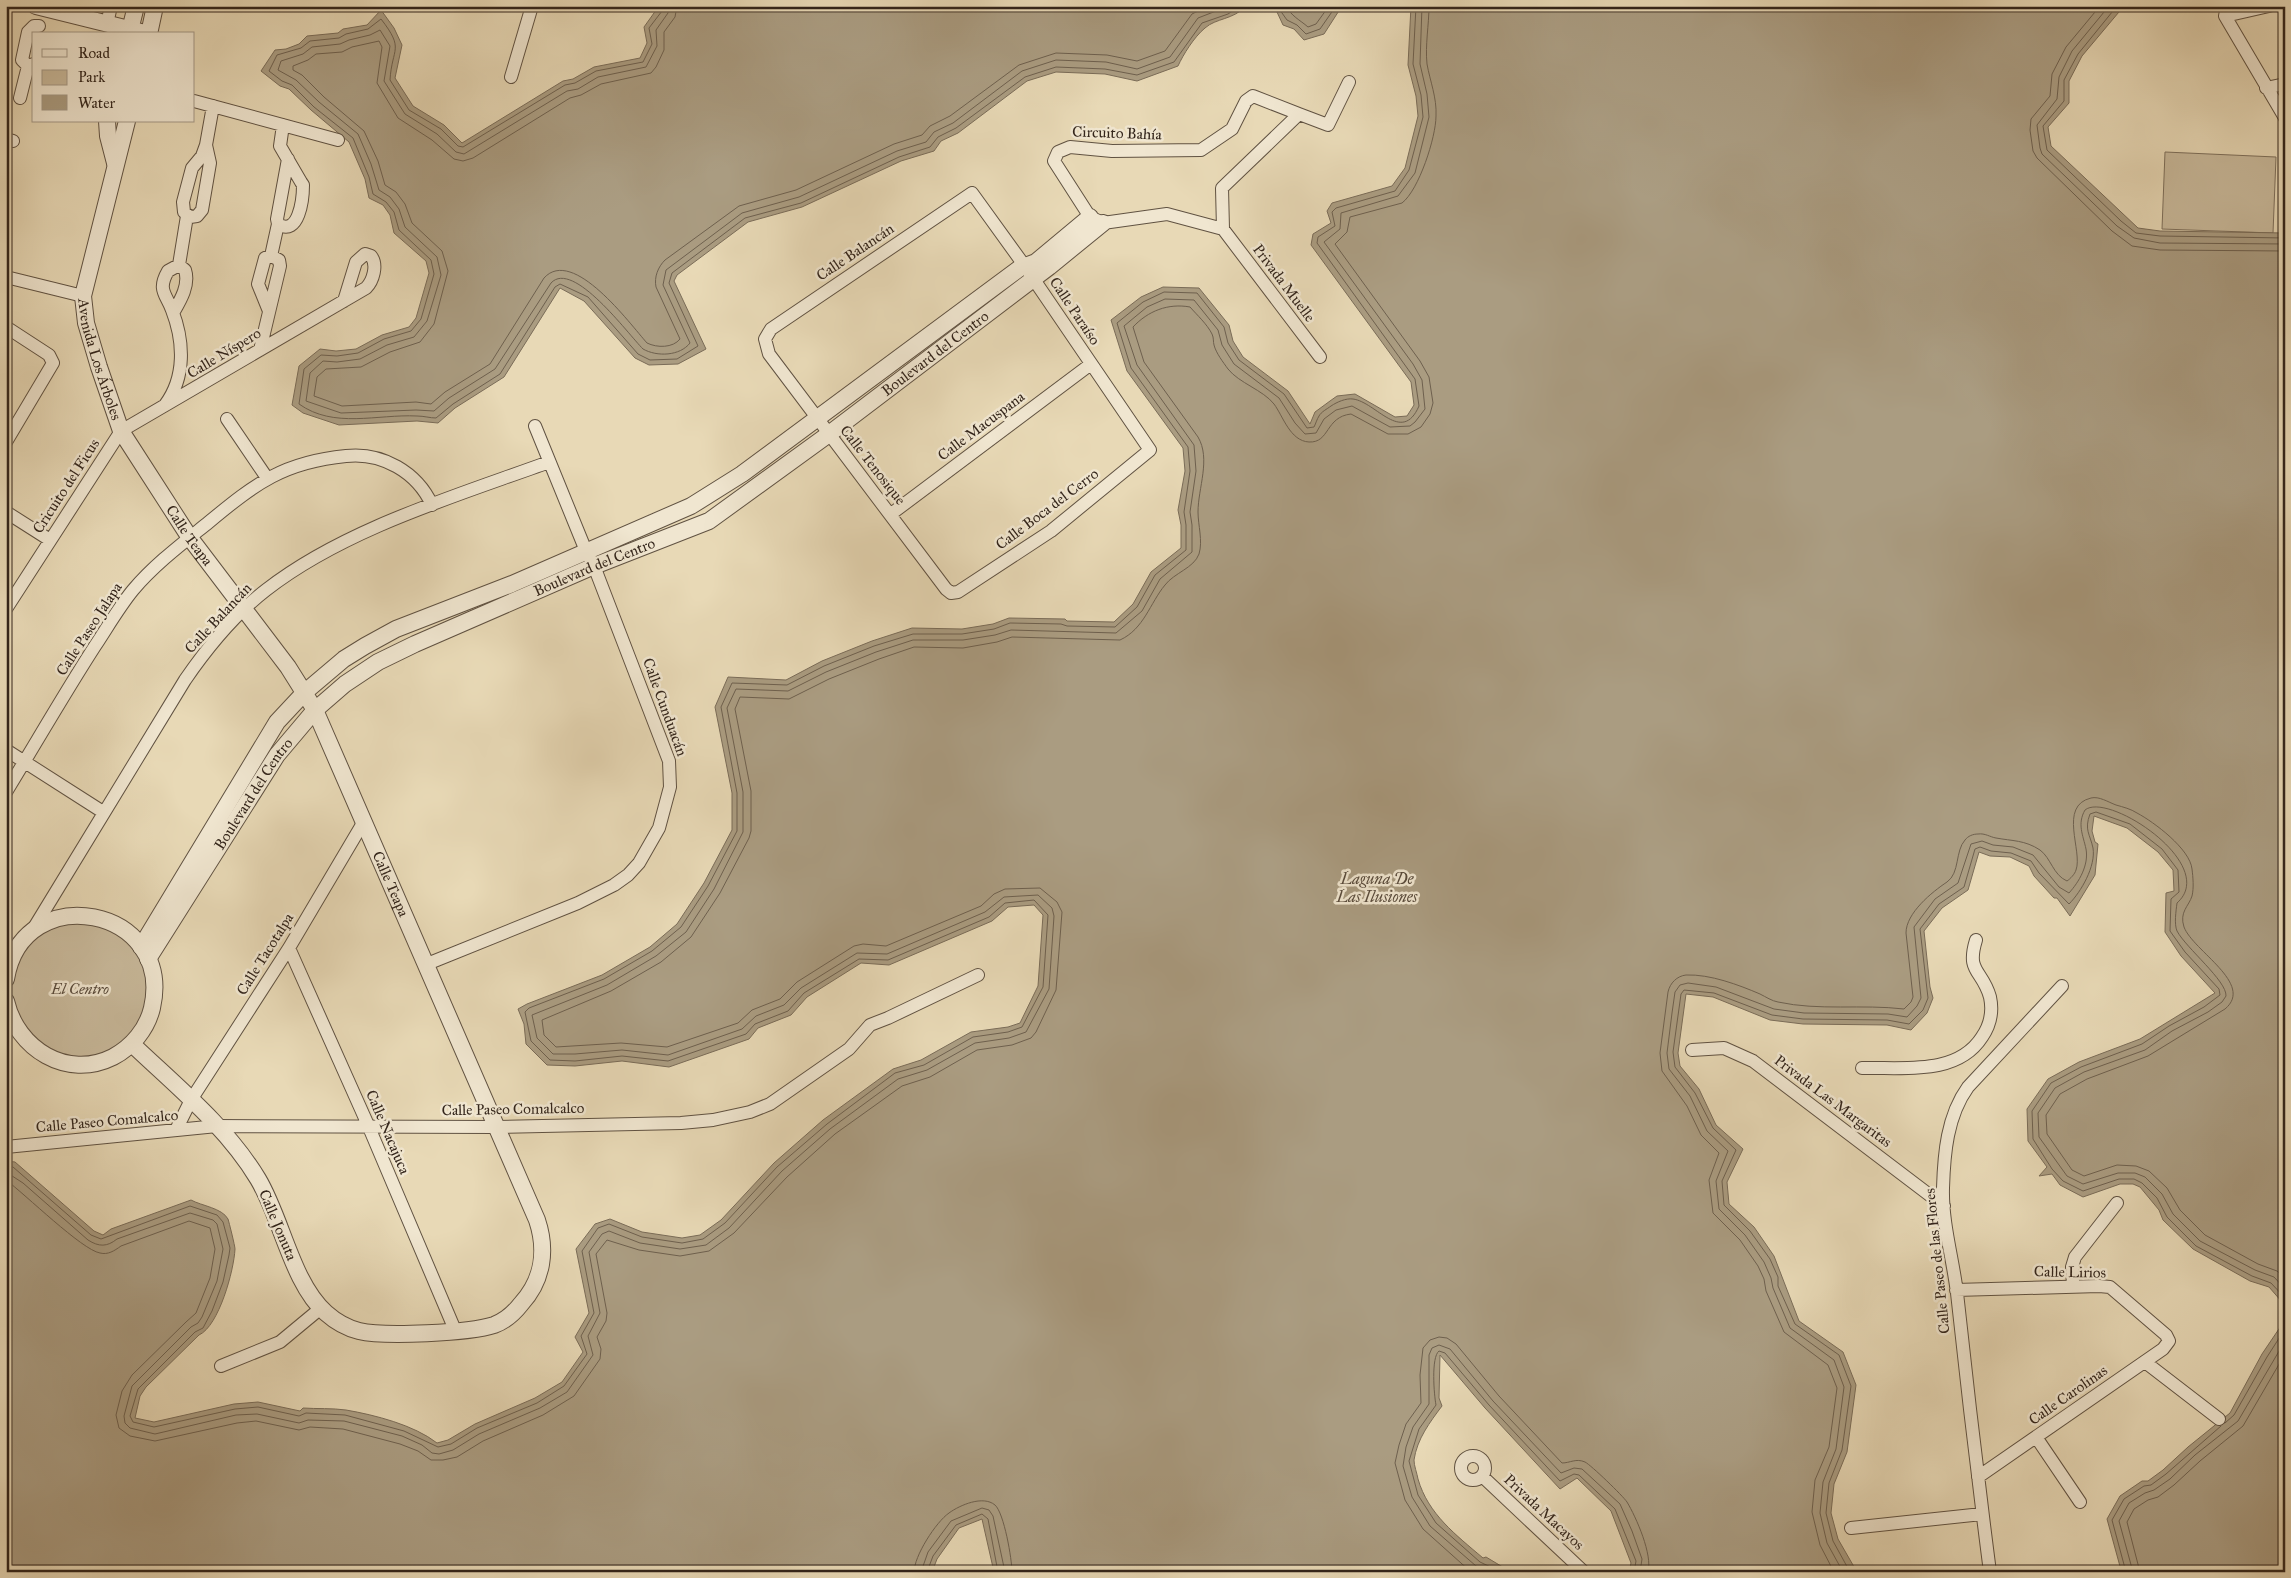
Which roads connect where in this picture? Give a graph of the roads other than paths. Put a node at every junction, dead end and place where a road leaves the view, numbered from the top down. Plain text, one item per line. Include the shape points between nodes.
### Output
1 (111, 6) edge
2 (136, 6) edge
3 (155, 6) edge
4 (532, 6) edge
5 (2269, 6) edge
6 (40, 7) edge
7 (2226, 11) edge
8 (107, 24) junction
9 (43, 30) edge
10 (130, 32) edge
11 (149, 32) edge
12 (31, 65) edge
13 (511, 77) dead end
14 (1349, 82) dead end
15 (2285, 84) edge
16 (2266, 88) junction
17 (20, 98) dead end
18 (195, 101) edge
19 (213, 106) junction
20 (1299, 114) junction
21 (2285, 118) edge
22 (107, 122) edge
23 (127, 122) edge
24 (283, 125) junction
25 (338, 140) dead end
26 (206, 145) junction
27 (288, 159) junction
28 (115, 170) junction
29 (972, 193) joint
30 (187, 216) junction
31 (1096, 220) junction
32 (278, 224) junction
33 (1223, 229) junction
34 (179, 265) junction
35 (1028, 272) junction
36 (7, 279) edge
37 (83, 296) junction
38 (344, 301) dead end
39 (173, 313) junction
40 (6, 327) edge
41 (766, 345) joint
42 (260, 350) junction
43 (1320, 357) dead end
44 (1091, 364) junction
45 (163, 408) junction
46 (817, 418) junction
47 (227, 419) dead end
48 (535, 426) dead end
49 (121, 431) junction
50 (829, 434) junction
51 (8, 436) edge
52 (1150, 450) joint
53 (549, 462) junction
54 (267, 478) junction
55 (432, 505) junction
56 (6, 512) edge
57 (891, 514) junction
58 (190, 538) junction
59 (50, 540) junction
60 (586, 551) junction
61 (594, 566) junction
62 (961, 590) joint
63 (6, 609) edge
64 (244, 609) junction
65 (305, 692) junction
66 (315, 710) junction
67 (6, 750) edge
68 (25, 762) junction
69 (6, 792) edge
70 (103, 812) junction
71 (363, 823) junction
72 (30, 933) junction
73 (1976, 940) dead end
74 (289, 948) junction
75 (145, 953) junction
76 (427, 964) junction
77 (978, 975) dead end
78 (6, 980) edge
79 (2062, 986) dead end
80 (6, 1001) edge
81 (6, 1033) edge
82 (25, 1040) junction
83 (132, 1044) junction
84 (1973, 1049) junction
85 (1692, 1050) dead end
86 (1988, 1064) junction
87 (1862, 1068) dead end
88 (191, 1100) junction
89 (368, 1125) junction
90 (217, 1126) junction
91 (496, 1127) junction
92 (176, 1130) junction
93 (6, 1147) edge
94 (2117, 1203) dead end
95 (1944, 1206) junction
96 (2073, 1286) junction
97 (1956, 1290) junction
98 (321, 1308) junction
99 (455, 1330) junction
100 (2166, 1335) joint
101 (2145, 1362) junction
102 (221, 1366) dead end
103 (2219, 1419) dead end
104 (2036, 1437) junction
105 (1482, 1476) dead end
106 (1978, 1477) junction
107 (2080, 1502) dead end
108 (1982, 1514) junction
109 (1851, 1528) dead end
110 (1584, 1572) edge
111 (1990, 1572) edge

1 - 8 street
2 - 10 street
3 - 11 street
4 - 13 street
5 - 7 street
6 - 8 street
6 - 9 street
7 - 16 street
8 - 10 street
9 - 12 street via 34,26 28,32 22,60
12 - 17 street
14 - 20 street, Circuito Bahía via 1328,125
15 - 16 street
16 - 21 street
18 - 19 street
19 - 24 street
19 - 26 street
20 - 31 street, Circuito Bahía via 1253,96 1246,101 1232,129 1201,150 1112,152 1064,148 1054,161
20 - 33 street via 1222,188
22 - 28 street, Avenida Los Árboles
23 - 28 street, Avenida Los Árboles
24 - 25 street
24 - 27 street via 280,146
26 - 30 street via 192,168 183,208
26 - 30 street via 210,162 202,210 197,216
27 - 32 street
27 - 32 street via 303,190 296,222 291,227
28 - 37 street, Avenida Los Árboles
29 - 35 street, Calle Paraíso
29 - 41 street, Calle Balancán via 771,328
30 - 34 street
31 - 33 street via 1167,214
31 - 35 street, Boulevard del Centro via 1046,262
32 - 42 street via 271,256 279,260 280,266
33 - 43 street, Privada Muelle
34 - 39 street via 185,270 186,278 182,297
34 - 39 street via 168,271 163,285 164,298
35 - 44 street, Calle Paraíso
35 - 46 street, Boulevard del Centro
35 - 50 street, Boulevard del Centro
36 - 37 street
37 - 49 street, Avenida Los Árboles via 84,314
38 - 42 street, Calle Níspero
39 - 45 street via 181,350 180,367 173,392
40 - 51 street via 49,355 53,362
41 - 46 street, Calle Tenosique
42 - 45 street, Calle Níspero
44 - 52 street, Calle Paraíso
44 - 57 street, Calle Macuspana
45 - 49 street, Calle Níspero
46 - 50 street, Calle Tenosique
46 - 60 street, Boulevard del Centro via 699,502
47 - 54 street
48 - 53 street, Calle Cunduacán
49 - 58 street, Calle Teapa
49 - 59 street, Cricuito del Ficus
50 - 57 street, Calle Tenosique
50 - 61 street, Boulevard del Centro via 709,521
52 - 62 street, Calle Boca del Cerro via 1051,531
53 - 55 street, Calle Balancán
53 - 60 street, Calle Cunduacán
54 - 55 street, Calle Paseo Jalapa via 315,460 365,456 388,462 410,474 424,489
54 - 58 street, Calle Paseo Jalapa
55 - 64 street, Calle Balancán via 358,536 312,560 280,579
56 - 59 street
57 - 62 street, Calle Tenosique via 946,589 951,594
58 - 64 street, Calle Teapa
58 - 68 street, Calle Paseo Jalapa via 148,574 125,601
59 - 63 street, Cricuito del Ficus
60 - 61 street, Calle Cunduacán
60 - 65 street, Boulevard del Centro via 392,631 351,654
61 - 66 street, Boulevard del Centro via 396,653 361,672
61 - 76 street, Calle Cunduacán via 669,761 670,787 659,828 640,863 614,885 578,903
64 - 65 street, Calle Teapa
64 - 70 street, Calle Balancán via 194,668
65 - 66 street, Calle Teapa
65 - 75 street, Boulevard del Centro via 268,735
66 - 71 street, Calle Teapa
66 - 75 street, Boulevard del Centro via 277,755
67 - 68 street
68 - 69 street, Calle Paseo Jalapa
68 - 70 street
70 - 72 street, Calle Balancán
71 - 74 street, Calle Tacotalpa
71 - 76 street, Calle Teapa
72 - 75 street via 61,917 89,915 119,926
72 - 78 street via 14,954
73 - 84 street via 1972,964 1986,987 1992,1010 1986,1032
74 - 88 street, Calle Tacotalpa
74 - 89 street, Calle Nacajuca
75 - 83 street via 154,982 154,1001 149,1019
76 - 91 street, Calle Teapa
77 - 91 street, Calle Paseo Comalcalco via 873,1023 854,1045 822,1070 770,1104 750,1112 691,1123
79 - 86 street, Calle Paseo de las Flores
80 - 82 street via 14,1024
81 - 82 street
82 - 83 street via 50,1058 82,1064 109,1059
83 - 88 street, Calle Jonuta
84 - 86 street
84 - 87 street via 1953,1062 1930,1066
85 - 95 street, Privada Las Margaritas via 1724,1048 1753,1061
86 - 95 street, Calle Paseo de las Flores via 1962,1096 1952,1118 1945,1167
88 - 90 street, Calle Jonuta
88 - 92 street, Calle Tacotalpa
89 - 90 street, Calle Paseo Comalcalco
89 - 91 street, Calle Paseo Comalcalco
89 - 99 street, Calle Nacajuca
90 - 92 street, Calle Paseo Comalcalco
90 - 98 street, Calle Jonuta via 257,1178 304,1285
91 - 99 street, Calle Teapa via 539,1227 543,1248 540,1271 527,1297 507,1318 482,1328
92 - 93 street, Calle Paseo Comalcalco
94 - 96 street via 2075,1257
95 - 97 street, Calle Paseo de las Flores
96 - 97 street, Calle Lirios
96 - 100 street, Calle Lirios via 2110,1287
97 - 106 street, Calle Paseo de las Flores
98 - 99 street, Calle Jonuta via 343,1325 368,1332
98 - 102 street via 280,1342
100 - 101 street, Calle Carolinas via 2168,1346
101 - 103 street
101 - 104 street, Calle Carolinas
104 - 106 street, Calle Carolinas
104 - 107 street
105 - 110 street, Privada Macayos
106 - 108 street, Calle Paseo de las Flores
108 - 109 street
108 - 111 street, Calle Paseo de las Flores

